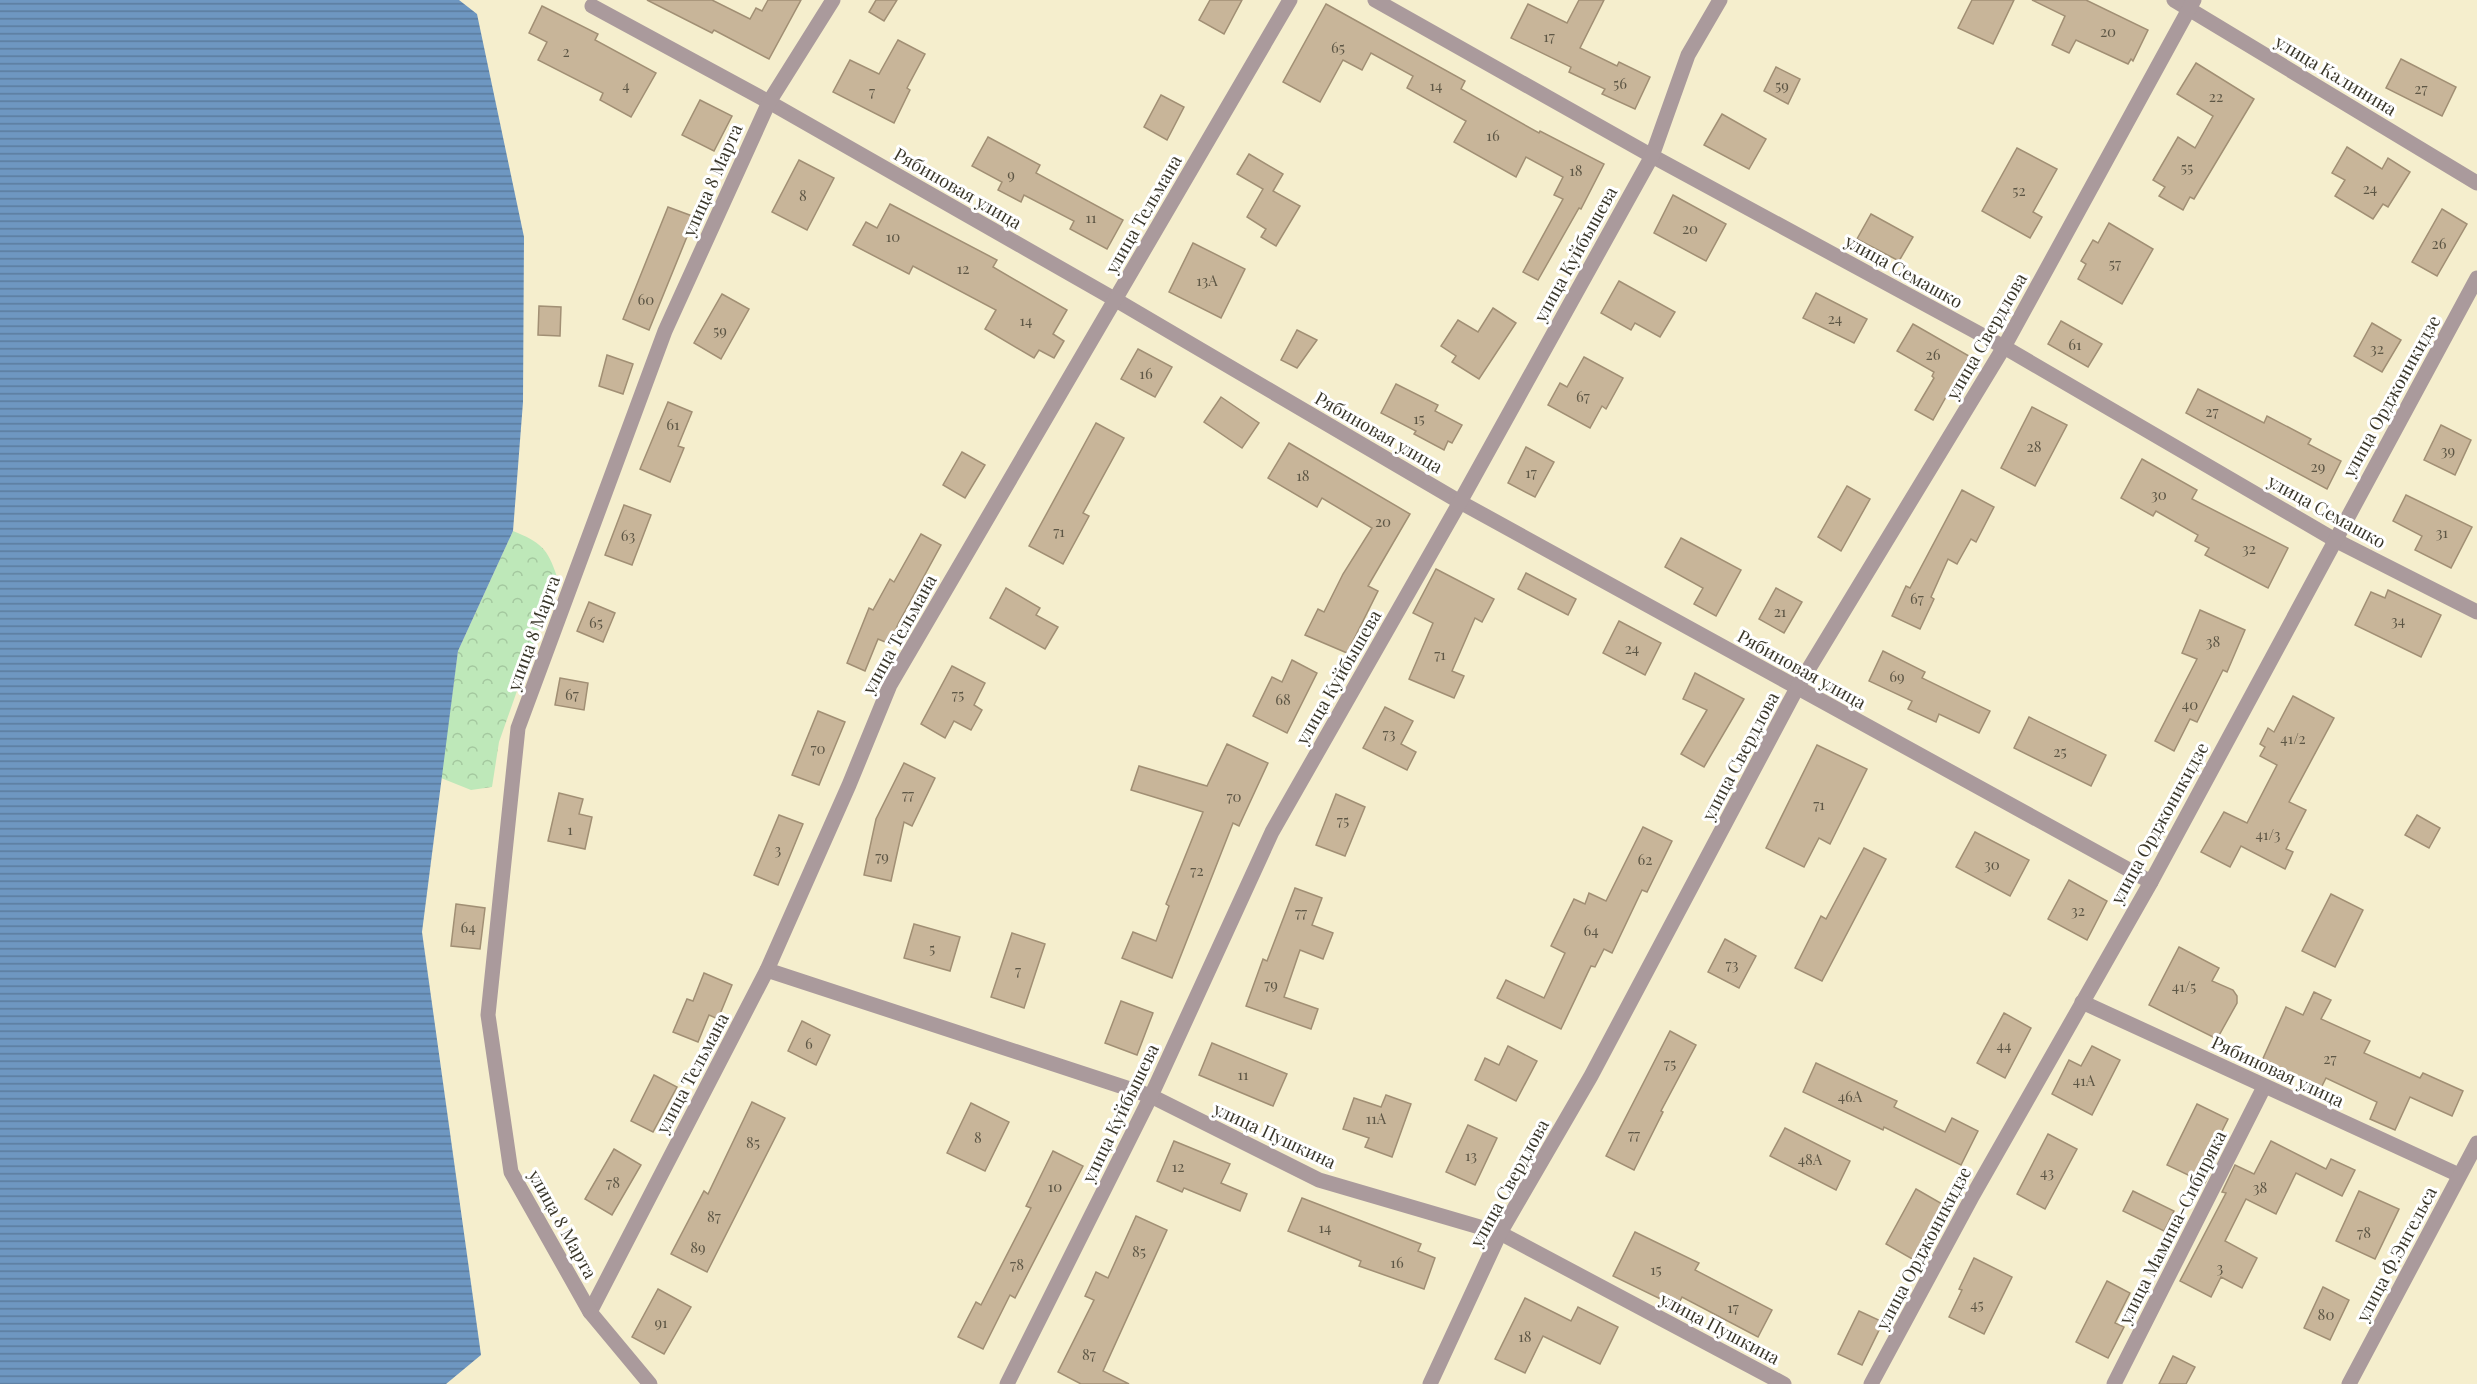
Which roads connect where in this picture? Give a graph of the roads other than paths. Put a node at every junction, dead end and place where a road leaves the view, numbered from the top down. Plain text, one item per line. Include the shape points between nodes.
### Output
1 (833, 0) edge
2 (1290, 0) edge
3 (1375, 0) edge
4 (1720, 0) edge
5 (2174, 0) edge
6 (2192, 4) edge
7 (592, 6) dead end
8 (769, 102) junction
9 (1652, 156) junction
10 (2477, 183) edge
11 (2477, 278) edge
12 (1116, 300) junction
13 (2004, 347) junction
14 (1460, 502) junction
15 (2335, 540) junction
16 (2477, 612) edge
17 (1797, 688) junction
18 (2151, 882) junction
19 (767, 970) junction
20 (2082, 1002) junction
21 (2264, 1087) junction
22 (1151, 1096) junction
23 (2477, 1143) edge
24 (2459, 1175) junction
25 (1500, 1233) junction
26 (590, 1312) junction
27 (650, 1384) edge
28 (1007, 1384) edge
29 (1430, 1384) edge
30 (1784, 1384) edge
31 (1871, 1384) edge
32 (2115, 1384) edge
33 (2349, 1384) edge

1 - 8 street, улица 8 Марта
2 - 12 street, улица Тельмана
3 - 9 street, улица Семашко
4 - 9 street, улица Куйбышева via 1688,55
5 - 6 street, улица Калинина
6 - 10 street, улица Калинина
6 - 13 street, улица Свердлова
7 - 8 street, Рябиновая улица
8 - 12 street, Рябиновая улица
8 - 26 street, улица 8 Марта via 665,331 518,728 488,1015 511,1172
9 - 13 street, улица Семашко
9 - 14 street, улица Куйбышева
11 - 15 street, улица Орджоникидзе
12 - 14 street, Рябиновая улица
12 - 19 street, улица Тельмана via 890,685
13 - 15 street, улица Семашко
13 - 17 street, улица Свердлова
14 - 17 street, Рябиновая улица
14 - 22 street, улица Куйбышева via 1272,832
15 - 16 street, улица Семашко
15 - 18 street, улица Орджоникидзе
17 - 18 street, Рябиновая улица
17 - 25 street, улица Свердлова via 1591,1076
18 - 20 street, улица Орджоникидзе
19 - 22 street, улица Пушкина
19 - 26 street, улица Тельмана
20 - 21 street, Рябиновая улица
20 - 31 street, улица Орджоникидзе
21 - 24 street, Рябиновая улица
21 - 32 street, улица Мамина-Сибиряка
22 - 25 street, улица Пушкина via 1319,1180
22 - 28 street, улица Куйбышева
23 - 24 street, улица Ф.Энгельса
24 - 33 street, улица Ф.Энгельса
25 - 29 street, улица Свердлова
25 - 30 street, улица Пушкина
26 - 27 street

